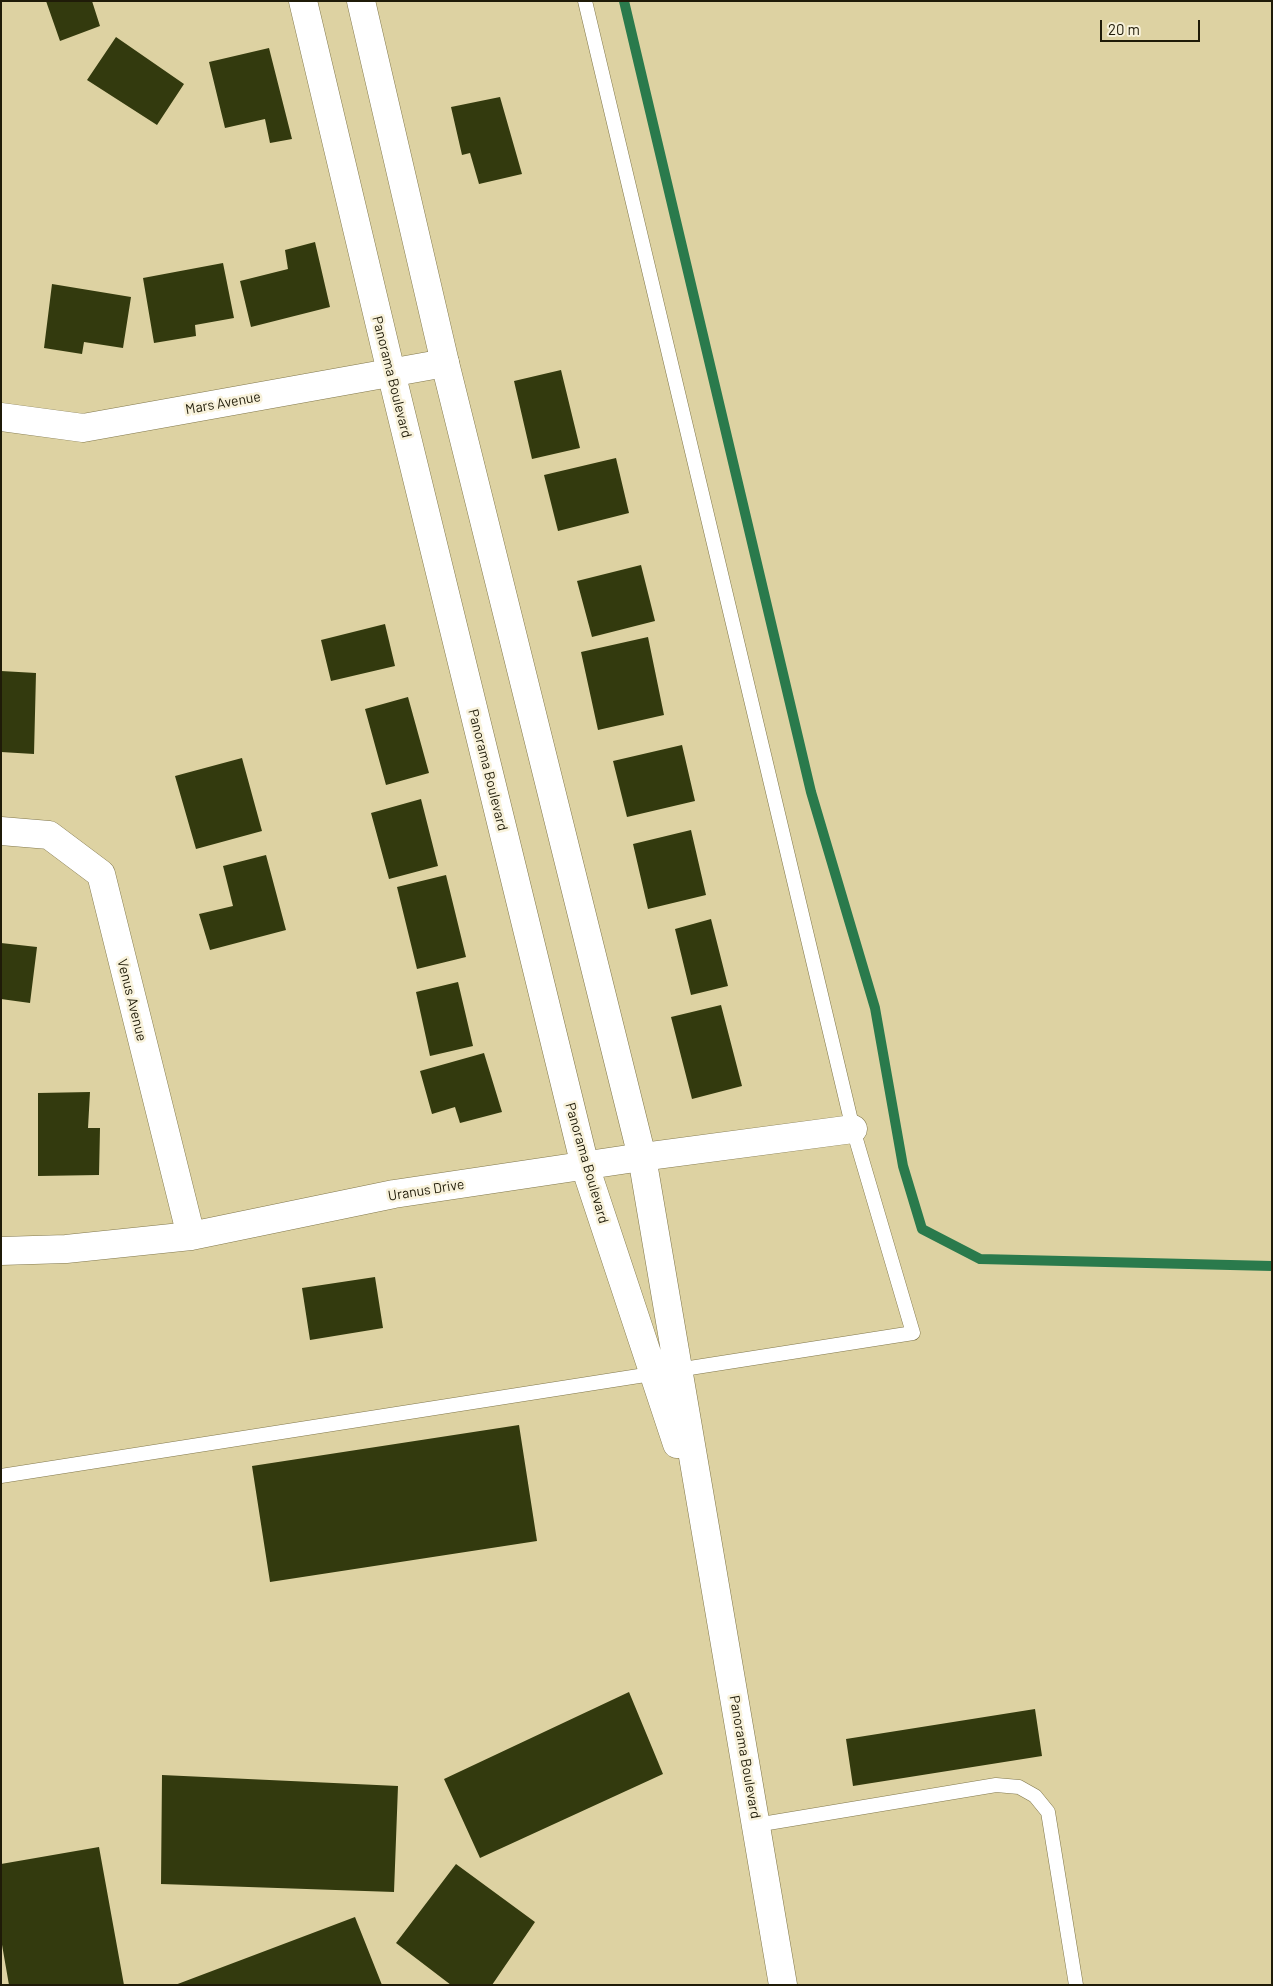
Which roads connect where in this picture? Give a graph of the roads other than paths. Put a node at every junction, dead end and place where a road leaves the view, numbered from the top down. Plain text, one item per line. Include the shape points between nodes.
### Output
1 (303, 1) edge
2 (361, 1) edge
3 (585, 1) edge
4 (445, 363) junction
5 (391, 372) junction
6 (1, 416) edge
7 (1, 831) edge
8 (852, 1129) junction
9 (642, 1157) junction
10 (585, 1166) junction
11 (191, 1236) junction
12 (1, 1251) edge
13 (666, 1372) junction
14 (1, 1476) edge
15 (756, 1825) junction
16 (783, 1985) edge
17 (1076, 1985) edge

1 - 5 main road, Panorama Boulevard
2 - 4 main road, Panorama Boulevard
3 - 8 lane
4 - 5 main road, Mars Avenue
4 - 9 main road, Panorama Boulevard
5 - 6 main road, Mars Avenue via 83,428
5 - 10 main road, Panorama Boulevard
7 - 11 main road, Venus Avenue via 49,835 101,874
8 - 9 main road, Uranus Drive
8 - 13 lane via 913,1333
9 - 10 main road, Uranus Drive
9 - 13 main road, Panorama Boulevard
10 - 11 main road, Uranus Drive via 394,1194
10 - 13 main road, Panorama Boulevard
11 - 12 main road, Uranus Drive via 66,1249
13 - 14 lane
13 - 15 main road, Panorama Boulevard via 705,1530
15 - 16 main road, Panorama Boulevard
15 - 17 lane via 996,1785 1019,1787 1035,1796 1048,1812

